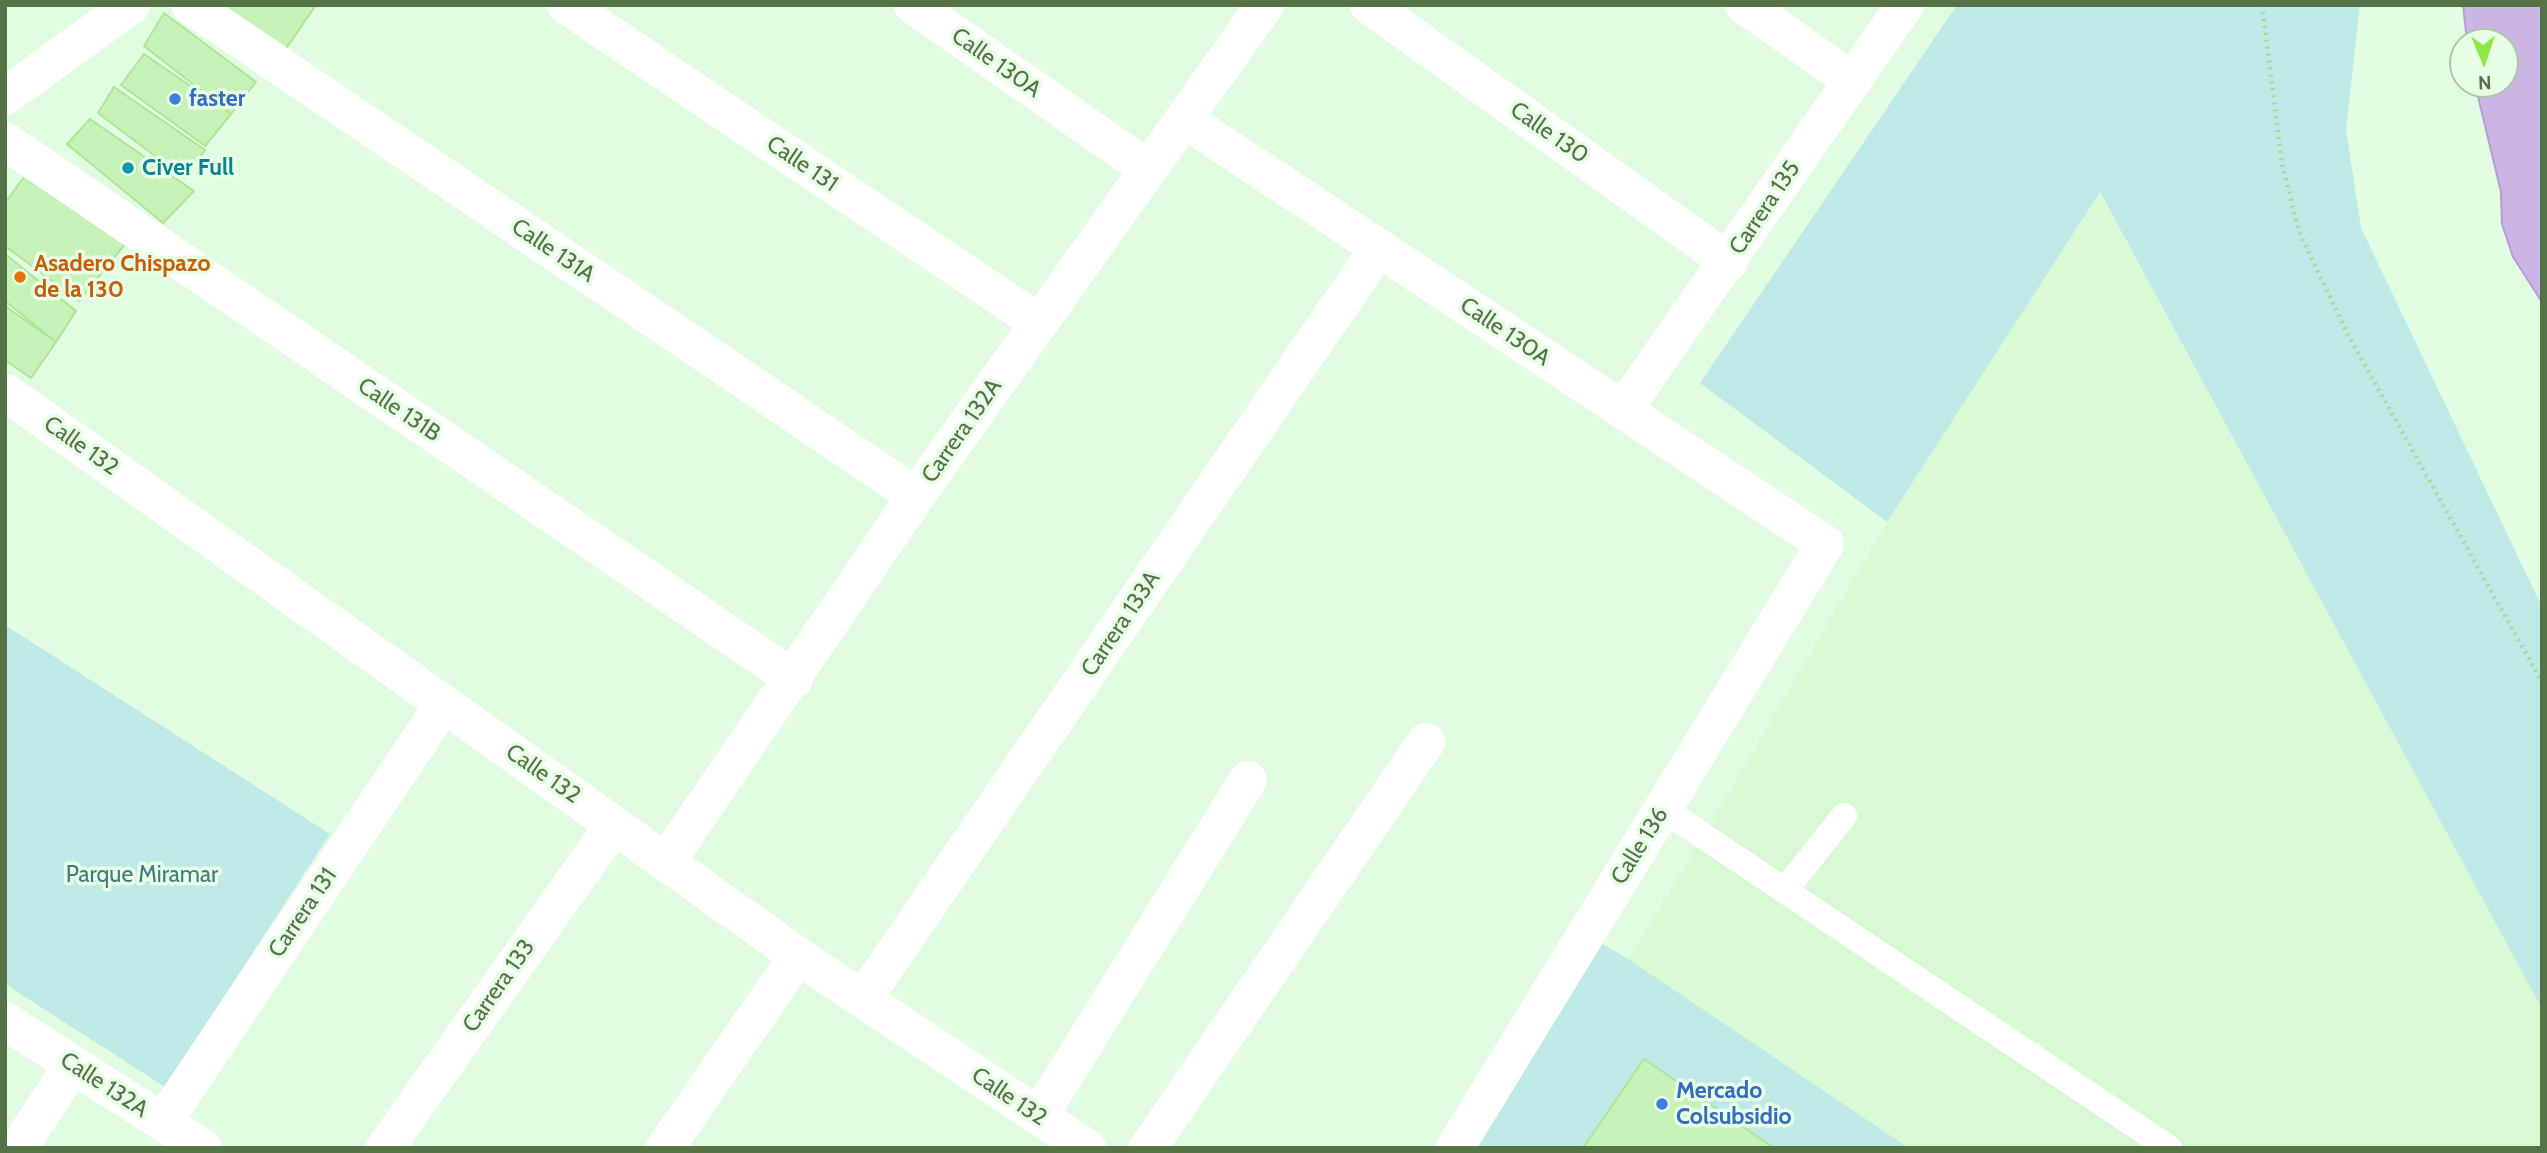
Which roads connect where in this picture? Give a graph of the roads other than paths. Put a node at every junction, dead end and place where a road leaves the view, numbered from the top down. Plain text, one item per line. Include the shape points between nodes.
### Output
1 (131, 5) edge
2 (190, 5) edge
3 (566, 5) edge
4 (913, 5) edge
5 (1265, 5) edge
6 (1368, 5) edge
7 (1744, 5) edge
8 (1905, 5) edge
9 (1853, 80) junction
10 (5, 96) edge
11 (1184, 119) junction
12 (5, 141) edge
13 (1148, 170) junction
14 (1379, 248) junction
15 (1729, 262) junction
16 (1039, 323) junction
17 (8, 399) edge
18 (1623, 410) junction
19 (916, 496) junction
20 (1825, 544) joint
21 (794, 679) junction
22 (444, 704) junction
23 (1426, 742) dead end
24 (1248, 780) dead end
25 (1663, 809) junction
26 (1844, 816) dead end
27 (614, 825) junction
28 (667, 862) junction
29 (1785, 890) junction
30 (798, 956) junction
31 (863, 999) junction
32 (5, 1021) edge
33 (74, 1065) junction
34 (1039, 1116) junction
35 (163, 1122) junction
36 (18, 1148) edge
37 (203, 1148) edge
38 (385, 1148) edge
39 (665, 1148) edge
40 (1087, 1148) edge
41 (1148, 1148) edge
42 (1455, 1148) edge
43 (2169, 1148) edge

1 - 10 street
2 - 19 street, Calle 131A
3 - 16 street, Calle 131
4 - 13 street, Calle 130A
5 - 11 street, Carrera 132A
6 - 15 street, Calle 130
7 - 9 street
8 - 9 street, Carrera 135
9 - 15 street, Carrera 135
11 - 13 street, Carrera 132A
11 - 14 street, Calle 130A
12 - 21 street, Calle 131B
13 - 16 street, Carrera 132A
14 - 18 street, Calle 130A
14 - 31 street, Carrera 133A
15 - 18 street, Carrera 135
16 - 19 street, Carrera 132A
17 - 22 street, Calle 132
18 - 20 street, Calle 130A
19 - 21 street, Carrera 132A
20 - 25 street, Calle 136
21 - 28 street, Carrera 132A
22 - 27 street, Calle 132
22 - 35 street, Carrera 131
23 - 41 street
24 - 34 street
25 - 29 lane
25 - 42 street, Calle 136
26 - 29 lane
27 - 28 street, Calle 132
27 - 38 street, Carrera 133
28 - 30 street, Calle 132
29 - 43 lane
30 - 31 street, Calle 132
30 - 39 street
31 - 34 street, Calle 132
32 - 33 street, Calle 132A
33 - 35 street, Calle 132A
33 - 36 street
34 - 40 street, Calle 132
35 - 37 street, Calle 132A

